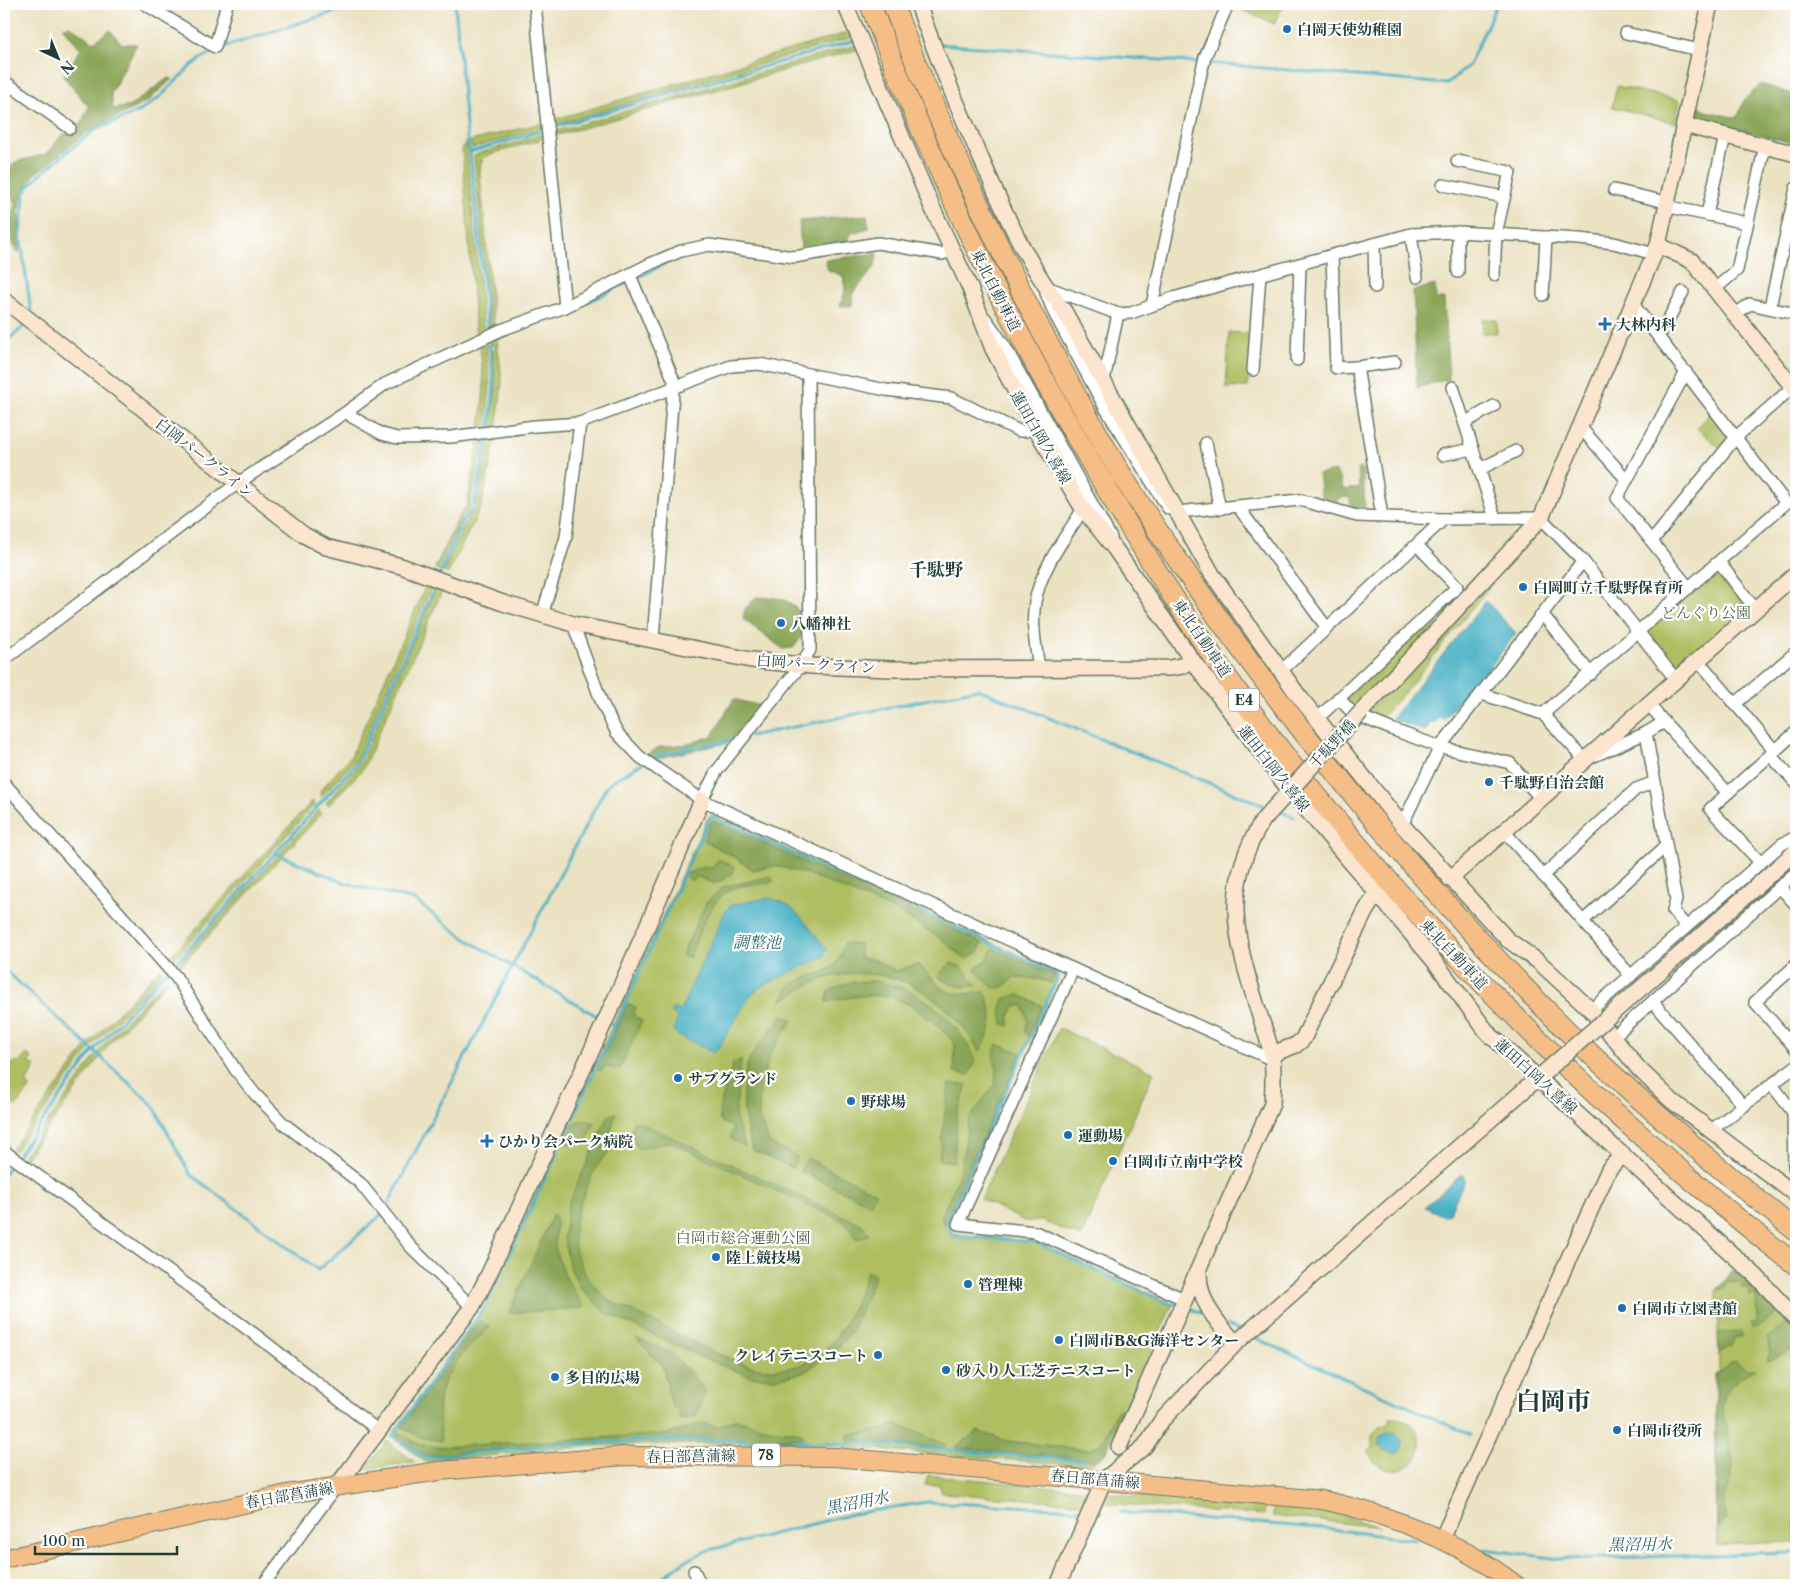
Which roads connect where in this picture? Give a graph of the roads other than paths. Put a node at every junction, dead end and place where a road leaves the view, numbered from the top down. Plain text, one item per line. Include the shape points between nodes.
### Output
1 (145, 4) edge
2 (227, 4) edge
3 (535, 4) edge
4 (845, 4) edge
5 (870, 4) edge
6 (893, 4) edge
7 (918, 4) edge
8 (1228, 4) edge
9 (1710, 4) edge
10 (1626, 33) dead end
11 (1699, 50) junction
12 (4, 81) edge
13 (1684, 125) junction
14 (70, 128) dead end
15 (1725, 136) junction
16 (1765, 146) junction
17 (1796, 154) edge
18 (1457, 161) dead end
19 (1443, 185) dead end
20 (1796, 188) edge
21 (1614, 190) dead end
22 (1504, 197) junction
23 (1666, 204) junction
24 (1707, 214) junction
25 (1747, 223) junction
26 (1458, 232) junction
27 (1411, 234) junction
28 (1496, 234) junction
29 (1546, 237) junction
30 (1374, 244) junction
31 (1656, 250) junction
32 (953, 251) junction
33 (1332, 256) junction
34 (1300, 264) junction
35 (1458, 272) dead end
36 (630, 275) junction
37 (1260, 275) junction
38 (1494, 275) dead end
39 (1417, 277) dead end
40 (1044, 286) junction
41 (1375, 287) dead end
42 (1715, 289) junction
43 (1684, 292) dead end
44 (1543, 295) dead end
45 (4, 300) edge
46 (1633, 304) junction
47 (1152, 305) junction
48 (565, 307) junction
49 (1770, 307) junction
50 (978, 308) junction
51 (1118, 314) junction
52 (1735, 314) junction
53 (1796, 314) edge
54 (1657, 335) junction
55 (1297, 360) dead end
56 (1395, 362) dead end
57 (1357, 367) junction
58 (1253, 370) dead end
59 (1686, 372) junction
60 (808, 375) junction
61 (1104, 380) junction
62 (1453, 387) dead end
63 (674, 388) junction
64 (1794, 389) edge
65 (1494, 406) dead end
66 (348, 411) junction
67 (1466, 422) junction
68 (580, 424) junction
69 (1034, 426) junction
70 (1580, 427) junction
71 (1736, 437) junction
72 (1206, 443) dead end
73 (1473, 449) junction
74 (1516, 451) dead end
75 (1442, 455) dead end
76 (1480, 469) junction
77 (1627, 480) junction
78 (238, 483) junction
79 (1239, 508) junction
80 (1220, 509) junction
81 (1083, 510) junction
82 (1177, 512) junction
83 (1382, 516) junction
84 (1495, 518) junction
85 (1541, 518) junction
86 (1444, 519) junction
87 (1652, 541) junction
88 (1417, 544) junction
89 (1115, 549) junction
90 (1583, 561) junction
91 (1719, 562) junction
92 (1796, 574) edge
93 (1689, 588) junction
94 (1756, 610) junction
95 (542, 615) junction
96 (1543, 615) junction
97 (573, 624) junction
98 (1327, 628) junction
99 (1639, 632) junction
100 (653, 639) junction
101 (1796, 652) edge
102 (4, 660) edge
103 (1192, 660) junction
104 (1698, 660) junction
105 (801, 665) junction
106 (1039, 668) junction
107 (1282, 671) junction
108 (1591, 674) junction
109 (1676, 680) junction
110 (1482, 694) junction
111 (1338, 698) junction
112 (1648, 704) junction
113 (1735, 704) junction
114 (1543, 714) junction
115 (1317, 719) junction
116 (1664, 722) junction
117 (1796, 732) edge
118 (1646, 733) junction
119 (1440, 747) junction
120 (1773, 753) junction
121 (1585, 760) junction
122 (1655, 782) junction
123 (4, 783) edge
124 (1796, 783) edge
125 (1728, 793) junction
126 (1540, 798) junction
127 (702, 800) junction
128 (1402, 825) junction
129 (1504, 831) junction
130 (1796, 837) edge
131 (1666, 846) junction
132 (1796, 851) edge
133 (1760, 862) junction
134 (1796, 872) edge
135 (1543, 876) junction
136 (1450, 879) junction
137 (1780, 887) junction
138 (1376, 894) junction
139 (1796, 905) edge
140 (1583, 921) junction
141 (1686, 926) junction
142 (1796, 965) edge
143 (1073, 969) junction
144 (1631, 976) junction
145 (1653, 1002) junction
146 (1590, 1010) junction
147 (1614, 1037) junction
148 (1796, 1049) edge
149 (1272, 1057) junction
150 (1796, 1066) edge
151 (1772, 1085) junction
152 (1744, 1106) junction
153 (1795, 1112) edge
154 (1710, 1132) junction
155 (5, 1152) edge
156 (1623, 1154) junction
157 (1796, 1167) edge
158 (1796, 1195) edge
159 (1796, 1231) edge
160 (1796, 1265) edge
161 (1199, 1270) junction
162 (1186, 1300) junction
163 (472, 1306) junction
164 (1796, 1319) edge
165 (1236, 1342) junction
166 (380, 1432) junction
167 (1119, 1447) dead end
168 (1104, 1480) junction
169 (337, 1486) junction
170 (1442, 1539) junction
171 (4, 1559) edge
172 (694, 1571) dead end
173 (264, 1585) edge
174 (701, 1585) edge
175 (1058, 1585) edge
176 (1516, 1585) edge

1 - 2 street via 215,47
3 - 48 street
4 - 32 street, 蓮田白岡久喜線
5 - 160 highway, 東北自動車道 / E4 via 942,179 1032,360 1099,478 1179,605 1287,758 1406,902 1531,1033 1645,1141
6 - 159 highway, 東北自動車道 / E4 via 966,176 1018,286 1071,386 1116,465 1228,633 1354,796 1474,935 1597,1059 1712,1162
7 - 40 street via 975,147
8 - 47 street via 1205,57
9 - 11 street, 千駄野橋
10 - 11 street
11 - 13 street, 千駄野橋
12 - 14 street
13 - 15 street
13 - 23 street, 千駄野橋
15 - 16 street
15 - 24 street
16 - 17 street
16 - 25 street
18 - 22 street via 1510,172
19 - 22 street
20 - 49 street
21 - 23 street
22 - 28 street
23 - 24 street
23 - 31 street, 千駄野橋
24 - 25 street
25 - 42 street via 1737,270
26 - 27 street
26 - 28 street
26 - 35 street
27 - 30 street
27 - 39 street
28 - 29 street
28 - 38 street
29 - 31 street
29 - 44 street
30 - 33 street
30 - 41 street
31 - 42 street via 1692,261
31 - 46 street, 千駄野橋
32 - 36 street via 942,254 878,243 794,256 709,245 682,251
32 - 50 street, 蓮田白岡久喜線
33 - 34 street
33 - 57 street via 1336,368
34 - 37 street
34 - 55 street
36 - 48 street
36 - 63 street via 674,381
37 - 47 street
37 - 58 street
40 - 51 street
40 - 61 street via 1064,311
40 - 82 street via 1054,313 1104,406 1168,508
42 - 52 street
43 - 54 street
45 - 78 street, 白岡パークライン
46 - 54 street
46 - 70 street, 千駄野橋
47 - 51 street
48 - 66 street via 497,332 385,384
49 - 52 street via 1750,304
49 - 53 street
50 - 69 street, 蓮田白岡久喜線 via 993,349
50 - 89 street via 1004,345 1105,524
51 - 61 street
52 - 64 street
54 - 59 street
56 - 57 street
57 - 83 street
59 - 71 street
59 - 77 street
60 - 63 street via 760,364 745,364
60 - 69 street via 951,398 1019,431
60 - 105 street via 810,650
61 - 82 street
62 - 67 street
63 - 68 street
63 - 100 street
64 - 71 street
65 - 67 street
66 - 68 street via 352,417 382,434 397,438 451,437
66 - 78 street
67 - 73 street
68 - 95 street via 566,538
69 - 81 street, 蓮田白岡久喜線
70 - 77 street
70 - 85 street, 千駄野橋
71 - 87 street
71 - 91 street via 1786,503
72 - 80 street
73 - 75 street
73 - 76 street
74 - 76 street
76 - 84 street
77 - 87 street via 1617,498
78 - 95 street, 白岡パークライン via 304,535 326,547 428,575
78 - 102 street
79 - 80 street
79 - 83 street via 1300,500 1357,516
79 - 98 street
80 - 82 street
81 - 89 street, 蓮田白岡久喜線
81 - 106 street via 1039,584 1034,604
82 - 107 street via 1212,574
83 - 86 street
84 - 85 street
84 - 86 street
85 - 90 street
85 - 149 street, 千駄野橋, bridge via 1263,820 1248,846 1238,876 1235,911 1243,960
86 - 88 street
87 - 93 street
88 - 98 street
88 - 111 street via 1457,587
89 - 103 street, 蓮田白岡久喜線
90 - 96 street
90 - 99 street
91 - 93 street
91 - 94 street
92 - 94 street
93 - 99 street
94 - 104 street
95 - 97 street, 白岡パークライン
96 - 108 street
96 - 110 street
97 - 100 street, 白岡パークライン
97 - 127 street via 602,704 617,733 640,757
98 - 107 street
99 - 108 street
99 - 109 street
100 - 105 street, 白岡パークライン via 751,660
101 - 113 street
103 - 106 street, 白岡パークライン via 1170,668
103 - 138 street, 蓮田白岡久喜線 via 1284,783
104 - 109 street
104 - 113 street
105 - 106 street, 白岡パークライン via 891,669
105 - 127 street via 716,772
107 - 115 street
108 - 114 street
109 - 112 street
110 - 114 street
110 - 119 street
111 - 115 street
111 - 119 street via 1354,714
112 - 116 street
112 - 121 street
113 - 120 street
114 - 121 street
115 - 128 street
116 - 118 street
116 - 125 street
117 - 120 street
118 - 121 street
118 - 122 street
119 - 126 street via 1510,763
119 - 128 street
120 - 124 street
120 - 125 street
121 - 126 street
122 - 131 street
122 - 135 street via 1636,789
123 - 163 street via 176,977 255,1094 283,1123 360,1183 411,1247
125 - 133 street via 1710,809
126 - 129 street
127 - 143 street
127 - 163 street via 550,1144
128 - 136 street
129 - 135 street
129 - 136 street
130 - 133 street
131 - 140 street
131 - 141 street via 1676,900 1673,911
132 - 165 street, bridge
133 - 141 street
134 - 137 street
135 - 140 street
136 - 146 street via 1508,940 1539,962
137 - 139 street
137 - 145 street
138 - 149 street via 1303,1039
138 - 156 street, 蓮田白岡久喜線 via 1435,962 1488,1033
140 - 144 street
141 - 144 street
142 - 148 street via 1755,1002
143 - 149 street
143 - 162 street via 958,1224 1035,1232
144 - 146 street
145 - 147 street
145 - 152 street
146 - 147 street
147 - 154 street via 1639,1069
149 - 161 street, 千駄野橋 via 1270,1113
150 - 151 street
151 - 152 street
151 - 153 street
152 - 154 street
153 - 157 street
154 - 158 street
155 - 166 street via 254,1334
156 - 164 street, 蓮田白岡久喜線 via 1756,1276
156 - 170 street via 1609,1169
161 - 162 street, 千駄野橋
161 - 165 street via 1207,1307
162 - 167 street, 千駄野橋
163 - 166 street
165 - 168 street via 1162,1420 1145,1446
166 - 169 street
168 - 169 main road, 春日部菖蒲線 / 78 via 882,1460 747,1455 625,1456 535,1462 439,1471
168 - 170 main road, 春日部菖蒲線 / 78 via 1322,1500 1365,1509
168 - 175 street
169 - 171 main road, 春日部菖蒲線 / 78 via 230,1506
169 - 173 street
170 - 176 main road, 春日部菖蒲線 / 78 via 1460,1547
172 - 174 street

